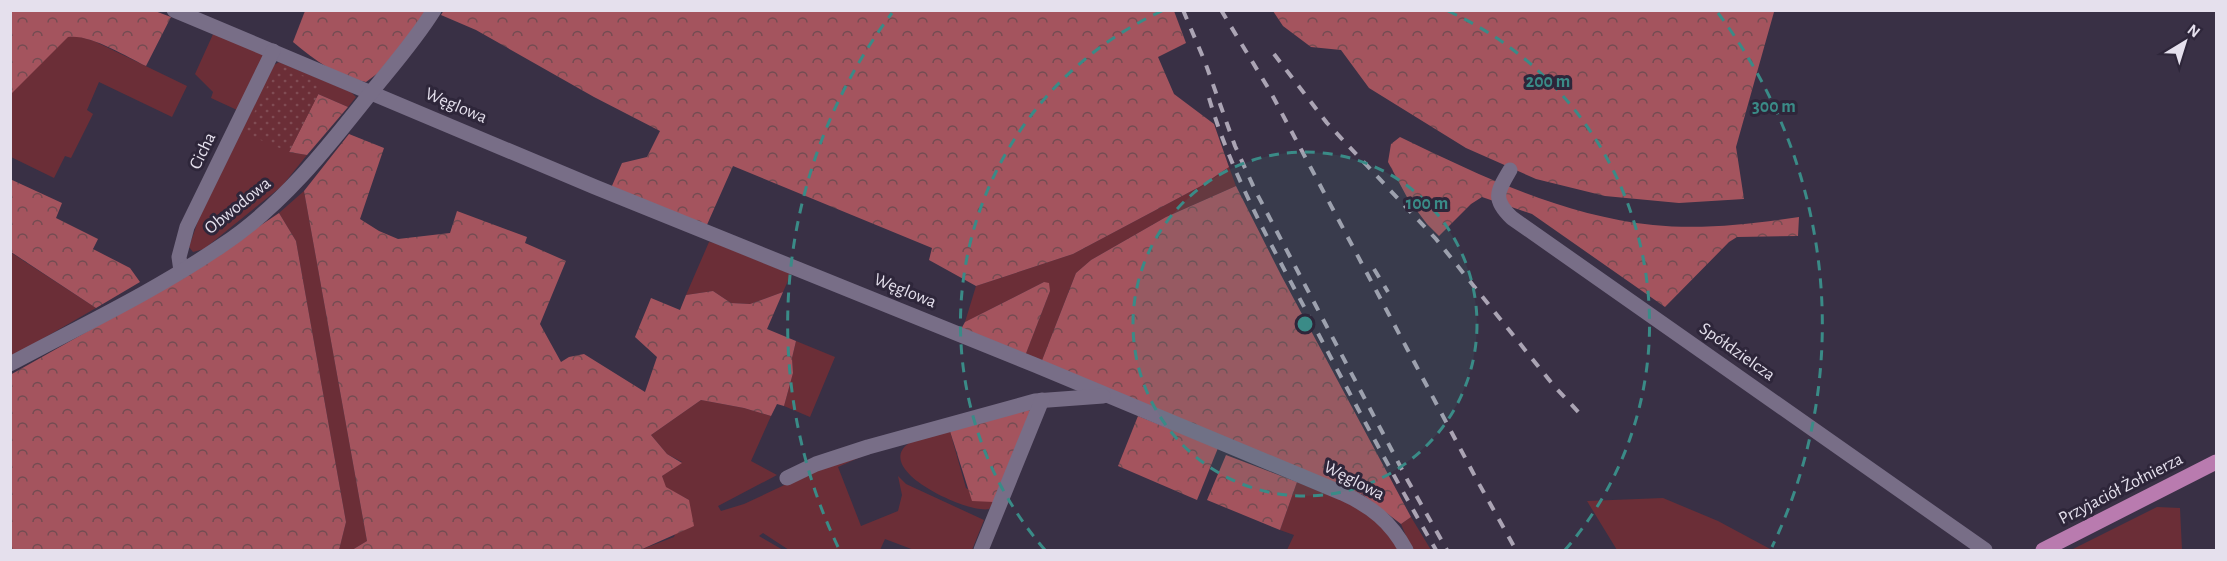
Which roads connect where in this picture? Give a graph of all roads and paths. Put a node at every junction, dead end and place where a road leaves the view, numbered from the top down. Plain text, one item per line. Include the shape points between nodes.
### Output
1 (174, 10) edge
2 (434, 10) edge
3 (273, 51) junction
4 (372, 92) junction
5 (1510, 170) dead end
6 (181, 271) junction
7 (10, 364) edge
8 (1106, 396) junction
9 (1042, 400) junction
10 (2217, 462) edge
11 (787, 478) dead end
12 (981, 550) edge
13 (1406, 550) edge
14 (1985, 550) edge
15 (2043, 550) edge

1 - 3 street
2 - 4 street, Obwodowa
3 - 4 street
3 - 6 street, Cicha via 187,227 179,257
4 - 6 street, Obwodowa via 281,199 223,245
4 - 8 street, Węglowa
5 - 14 street, Spółdzielcza via 1499,189 1498,201 1512,218
6 - 7 street, Obwodowa
8 - 9 street
8 - 13 street, Węglowa via 1357,500 1390,525
9 - 11 street via 877,444
9 - 12 street
10 - 15 main road, Przyjaciół Żołnierza

